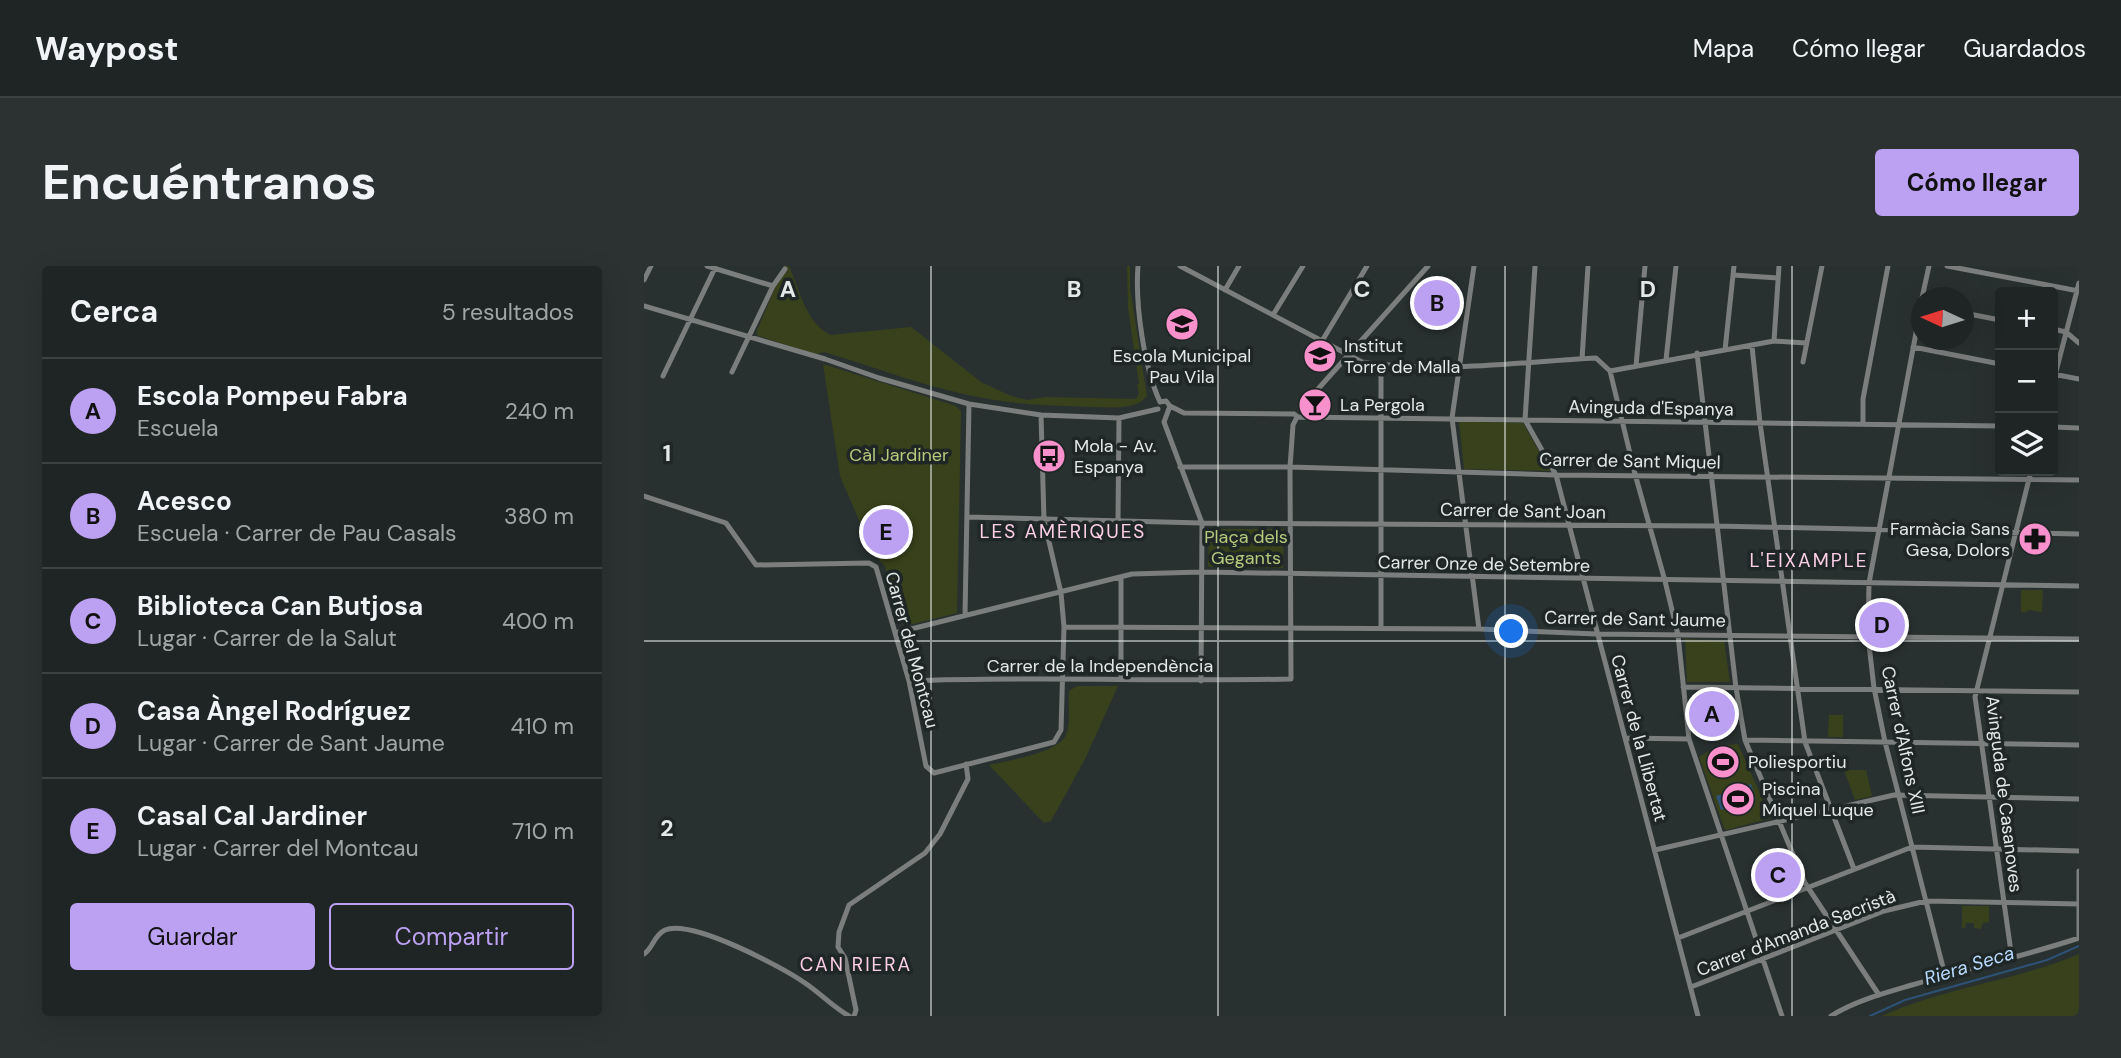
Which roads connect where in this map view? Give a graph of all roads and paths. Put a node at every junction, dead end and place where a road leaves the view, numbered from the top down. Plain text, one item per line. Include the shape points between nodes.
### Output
1 (650, 266) edge
2 (707, 266) edge
3 (1138, 266) edge
4 (1180, 266) edge
5 (1239, 266) edge
6 (1303, 266) edge
7 (1367, 266) edge
8 (1428, 266) edge
9 (1474, 266) edge
10 (1535, 266) edge
11 (1588, 266) edge
12 (1645, 266) edge
13 (1676, 266) edge
14 (1734, 266) edge
15 (1779, 266) edge
16 (1822, 266) edge
17 (1888, 266) edge
18 (1929, 266) edge
19 (1947, 266) edge
20 (715, 268) junction
21 (785, 269) dead end
22 (1733, 275) junction
23 (1778, 278) junction
24 (644, 280) edge
25 (2079, 283) edge
26 (773, 286) junction
27 (1925, 287) edge
28 (1225, 290) junction
29 (2078, 290) edge
30 (644, 306) edge
31 (1273, 315) junction
32 (1974, 315) edge
33 (691, 319) junction
34 (1995, 319) edge
35 (2058, 331) edge
36 (2066, 332) junction
37 (748, 338) junction
38 (1322, 341) junction
39 (1774, 341) junction
40 (2079, 342) edge
41 (1805, 343) junction
42 (1752, 346) junction
43 (1725, 350) junction
44 (1912, 350) edge
45 (1928, 350) edge
46 (1697, 354) junction
47 (1348, 356) junction
48 (1582, 359) junction
49 (1666, 360) junction
50 (2058, 360) edge
51 (1803, 362) dead end
52 (1530, 363) junction
53 (1995, 363) edge
54 (1381, 365) junction
55 (1636, 366) junction
56 (1461, 368) junction
57 (1609, 371) junction
58 (732, 372) dead end
59 (2058, 375) edge
60 (663, 376) dead end
61 (2079, 379) edge
62 (969, 404) junction
63 (1159, 405) junction
64 (1168, 409) junction
65 (1041, 415) junction
66 (1298, 416) junction
67 (1119, 418) junction
68 (1382, 418) junction
69 (1452, 418) junction
70 (1525, 420) junction
71 (1620, 421) junction
72 (1705, 422) junction
73 (1760, 423) junction
74 (1863, 424) junction
75 (1899, 424) junction
76 (1995, 426) edge
77 (2058, 427) edge
78 (2079, 428) edge
79 (1180, 467) junction
80 (1290, 467) junction
81 (1380, 471) junction
82 (1460, 471) junction
83 (1634, 474) junction
84 (1556, 475) junction
85 (1711, 475) junction
86 (2030, 476) edge
87 (1768, 477) junction
88 (1889, 477) junction
89 (2029, 480) junction
90 (2079, 480) edge
91 (644, 496) edge
92 (967, 517) junction
93 (1044, 520) junction
94 (1118, 520) junction
95 (1202, 523) junction
96 (1467, 523) junction
97 (1291, 524) junction
98 (1381, 524) junction
99 (1570, 526) junction
100 (1717, 526) junction
101 (1651, 527) junction
102 (1777, 529) junction
103 (1880, 530) junction
104 (2015, 533) junction
105 (2079, 534) edge
106 (1201, 572) junction
107 (1291, 574) junction
108 (1380, 575) junction
109 (1473, 577) junction
110 (1121, 578) junction
111 (1584, 580) junction
112 (1665, 581) junction
113 (1725, 582) junction
114 (1784, 583) junction
115 (1869, 583) junction
116 (2002, 586) junction
117 (2079, 586) edge
118 (1061, 593) junction
119 (965, 615) junction
120 (1064, 627) junction
121 (1200, 627) junction
122 (1120, 628) junction
123 (1381, 628) junction
124 (1291, 629) junction
125 (1479, 629) junction
126 (895, 633) junction
127 (1596, 634) junction
128 (1678, 635) junction
129 (1731, 635) junction
130 (1791, 635) junction
131 (1868, 636) junction
132 (1988, 638) junction
133 (2079, 639) edge
134 (1061, 679) junction
135 (1121, 679) junction
136 (909, 681) junction
137 (1200, 681) junction
138 (1683, 687) junction
139 (1736, 688) junction
140 (1799, 688) junction
141 (1874, 688) junction
142 (1975, 690) junction
143 (2079, 692) edge
144 (1625, 738) junction
145 (1689, 738) junction
146 (1745, 740) junction
147 (1805, 742) junction
148 (1885, 742) junction
149 (1981, 744) junction
150 (2079, 745) edge
151 (966, 764) junction
152 (1899, 795) junction
153 (1989, 796) junction
154 (2079, 799) edge
155 (1831, 810) junction
156 (1780, 821) junction
157 (1721, 835) junction
158 (1912, 847) junction
159 (1996, 849) junction
160 (1655, 850) junction
161 (2079, 851) edge
162 (1854, 869) junction
163 (2079, 872) edge
164 (1807, 887) junction
165 (1926, 901) junction
166 (2004, 902) junction
167 (2079, 904) edge
168 (1746, 911) junction
169 (1837, 930) junction
170 (1678, 938) junction
171 (2079, 938) edge
172 (644, 954) edge
173 (1763, 959) junction
174 (2012, 959) junction
175 (1945, 975) junction
176 (1691, 987) junction
177 (1879, 995) junction
178 (851, 1016) edge
179 (1698, 1016) edge
180 (1782, 1016) edge
181 (1830, 1016) edge

1 - 24 street
2 - 20 street
3 - 63 street via 1136,289 1150,382
4 - 28 street
5 - 28 street
6 - 31 street
7 - 38 street
8 - 47 street
9 - 56 street
10 - 52 street
11 - 48 street
12 - 55 street
13 - 49 street
14 - 22 street
15 - 23 street
16 - 41 street
17 - 74 street via 1863,399
18 - 27 street, Carrer d'Alfons XIII
19 - 29 street
20 - 26 street
20 - 33 street
21 - 26 street
22 - 23 street
22 - 43 street
23 - 39 street
25 - 29 street
26 - 37 street
28 - 31 street
29 - 36 street
30 - 33 street
31 - 38 street
32 - 34 street
33 - 37 street
33 - 60 street
35 - 36 street
36 - 40 street
36 - 50 street
37 - 58 street
37 - 62 street
38 - 47 street
39 - 41 street
39 - 42 street
41 - 51 street
42 - 43 street
42 - 73 street
43 - 46 street
44 - 75 street, Carrer d'Alfons XIII
45 - 53 street
46 - 49 street
46 - 72 street
47 - 54 street
47 - 66 street via 1301,408 1295,409
48 - 52 street
48 - 57 street via 1596,359
49 - 55 street
52 - 56 street
52 - 70 street
54 - 56 street
54 - 68 street
55 - 57 street
56 - 69 street
57 - 71 street
59 - 61 street
62 - 65 street
62 - 92 street
63 - 64 street via 1161,412
63 - 64 street via 1166,401
63 - 67 street
64 - 66 street, Avinguda d'Espanya
64 - 79 street via 1164,422
65 - 67 street
65 - 93 street
66 - 68 street, Avinguda d'Espanya
66 - 80 street via 1293,425
67 - 94 street
68 - 69 street, Avinguda d'Espanya
68 - 81 street
69 - 70 street, Avinguda d'Espanya
69 - 82 street
70 - 71 street, Avinguda d'Espanya
70 - 84 street, Carrer de la Llibertat
71 - 72 street, Avinguda d'Espanya
71 - 83 street
72 - 73 street, Avinguda d'Espanya
72 - 85 street
73 - 74 street, Avinguda d'Espanya
73 - 87 street
74 - 75 street, Avinguda d'Espanya
75 - 76 street, Avinguda d'Espanya
75 - 88 street, Carrer d'Alfons XIII
77 - 78 street
79 - 80 street, Carrer de Sant Miquel
79 - 95 street
80 - 81 street, Carrer de Sant Miquel
80 - 97 street
81 - 82 street, Carrer de Sant Miquel
81 - 98 street
82 - 84 street, Carrer de Sant Miquel
82 - 96 street
83 - 84 street, Carrer de Sant Miquel
83 - 85 street, Carrer de Sant Miquel
83 - 101 street
84 - 99 street, Carrer de la Llibertat
85 - 87 street, Carrer de Sant Miquel
85 - 100 street
86 - 89 street, Avinguda de Casanoves
87 - 88 street, Carrer de Sant Miquel
87 - 102 street
88 - 89 street, Carrer de Sant Miquel
88 - 103 street, Carrer d'Alfons XIII
89 - 90 street, Carrer de Sant Miquel
89 - 104 street, Avinguda de Casanoves
91 - 126 street, Carrer del Montcau via 726,523 756,565 869,563 876,567
92 - 93 street, Carrer de Sant Joan
92 - 119 street
93 - 94 street, Carrer de Sant Joan
93 - 118 street
94 - 95 street, Carrer de Sant Joan
95 - 97 street, Carrer de Sant Joan
95 - 106 street
96 - 98 street, Carrer de Sant Joan
96 - 99 street, Carrer de Sant Joan
96 - 109 street
97 - 98 street, Carrer de Sant Joan
97 - 107 street
98 - 108 street
99 - 101 street, Carrer de Sant Joan
99 - 111 street, Carrer de la Llibertat
100 - 101 street, Carrer de Sant Joan
100 - 102 street, Carrer de Sant Joan
100 - 113 street
101 - 112 street
102 - 103 street, Carrer de Sant Joan
102 - 114 street
103 - 104 street, Carrer de Sant Joan
103 - 115 street, Carrer d'Alfons XIII
104 - 105 street, Carrer de Sant Joan
104 - 116 street, Avinguda de Casanoves
106 - 107 street, Carrer Onze de Setembre
106 - 110 street, Carrer Onze de Setembre
106 - 121 street
107 - 108 street, Carrer Onze de Setembre
107 - 124 street
108 - 109 street, Carrer Onze de Setembre
108 - 123 street
109 - 111 street, Carrer Onze de Setembre
109 - 125 street
110 - 118 street, Carrer Onze de Setembre
110 - 122 street
111 - 112 street, Carrer Onze de Setembre
111 - 127 street, Carrer de la Llibertat
112 - 113 street, Carrer Onze de Setembre
112 - 128 street
113 - 114 street, Carrer Onze de Setembre
113 - 129 street
114 - 115 street, Carrer Onze de Setembre
114 - 130 street
115 - 116 street, Carrer Onze de Setembre
115 - 131 street, Carrer d'Alfons XIII
116 - 117 street, Carrer Onze de Setembre
116 - 132 street, Avinguda de Casanoves
118 - 119 street, Carrer Onze de Setembre
118 - 120 street
119 - 126 street, Carrer Onze de Setembre
120 - 122 street, Carrer de Sant Jaume
120 - 134 street
121 - 122 street, Carrer de Sant Jaume
121 - 124 street, Carrer de Sant Jaume
121 - 137 street
122 - 135 street
123 - 124 street, Carrer de Sant Jaume
123 - 125 street, Carrer de Sant Jaume
124 - 137 street, Carrer de la Independència via 1291,679
125 - 127 street, Carrer de Sant Jaume
126 - 136 street, Carrer del Montcau
127 - 128 street, Carrer de Sant Jaume
127 - 144 street, Carrer de la Llibertat
128 - 129 street, Carrer de Sant Jaume
128 - 138 street
129 - 130 street, Carrer de Sant Jaume
129 - 139 street
130 - 131 street, Carrer de Sant Jaume
130 - 140 street
131 - 132 street, Carrer de Sant Jaume
131 - 141 street, Carrer d'Alfons XIII
132 - 133 street, Carrer de Sant Jaume
132 - 142 street, Avinguda de Casanoves
134 - 135 street, Carrer de la Independència
134 - 136 street, Carrer de la Independència
134 - 151 street via 1060,730 1054,741
135 - 137 street, Carrer de la Independència
136 - 151 street, Carrer del Montcau via 926,766 934,773
138 - 139 street
138 - 145 street
139 - 140 street
139 - 146 street
140 - 141 street
140 - 147 street
141 - 142 street
141 - 148 street, Carrer d'Alfons XIII
142 - 143 street
142 - 149 street, Avinguda de Casanoves
144 - 145 street
144 - 160 street, Carrer de la Llibertat
145 - 157 street
146 - 147 street
146 - 156 street
147 - 148 street
147 - 155 street
148 - 149 street
148 - 152 street, Carrer d'Alfons XIII
149 - 150 street
149 - 153 street, Avinguda de Casanoves
151 - 178 street via 968,779 925,853 847,909 838,947 845,958 856,1010
152 - 153 street
152 - 155 street
152 - 158 street, Carrer d'Alfons XIII
153 - 154 street
153 - 159 street, Avinguda de Casanoves
155 - 156 street
155 - 162 street
156 - 157 street
156 - 164 street
157 - 160 street
157 - 168 street
158 - 159 street
158 - 162 street
158 - 165 street, Carrer d'Alfons XIII
159 - 161 street
159 - 166 street, Avinguda de Casanoves
160 - 170 street, Carrer de la Llibertat
162 - 164 street
163 - 167 street
164 - 168 street
164 - 169 street
165 - 166 street, Carrer d'Amanda Sacristà
165 - 169 street, Carrer d'Amanda Sacristà via 1884,911
165 - 175 street, Carrer d'Alfons XIII
166 - 167 street, Carrer d'Amanda Sacristà
166 - 174 street, Avinguda de Casanoves
167 - 171 street
168 - 170 street
168 - 173 street
169 - 173 street, Carrer d'Amanda Sacristà
169 - 177 street
170 - 176 street, Carrer de la Llibertat
171 - 174 street
172 - 178 street via 658,934 668,929 697,932 781,968
173 - 176 street, Carrer d'Amanda Sacristà
173 - 180 street
174 - 175 street
175 - 177 street
176 - 179 street, Carrer de la Llibertat
177 - 181 street

